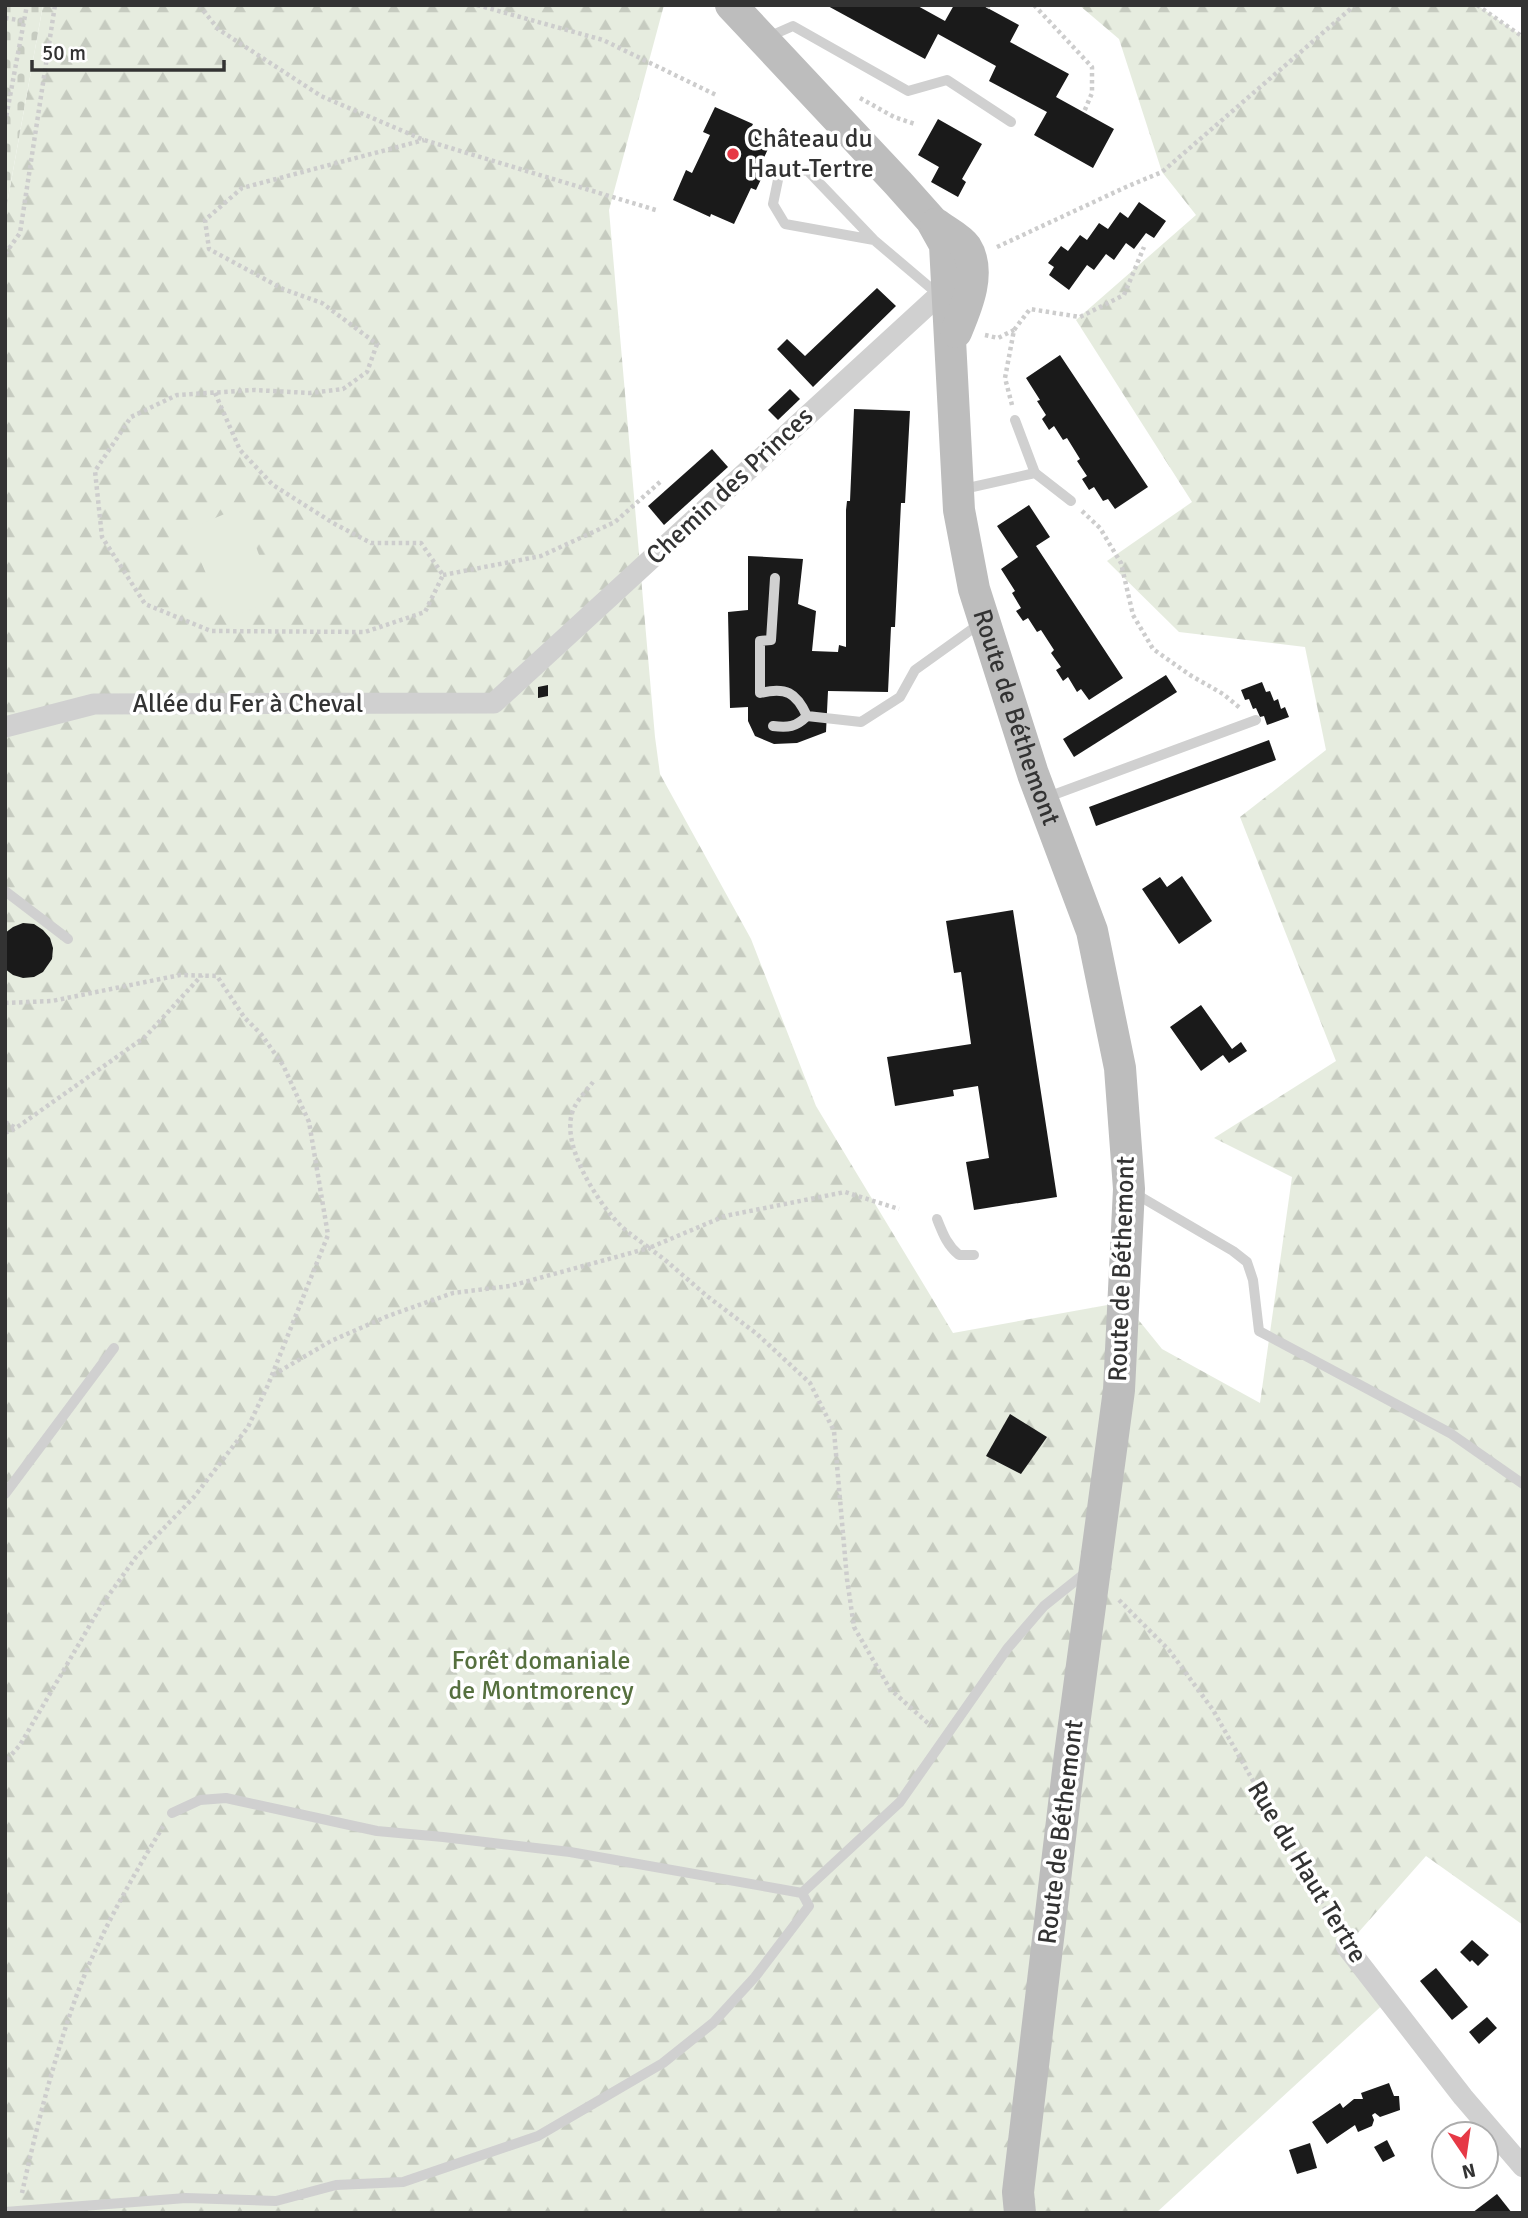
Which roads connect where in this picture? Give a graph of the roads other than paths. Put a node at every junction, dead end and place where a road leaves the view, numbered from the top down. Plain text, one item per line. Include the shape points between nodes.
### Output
1 (731, 5) edge
2 (762, 39) junction
3 (1011, 122) dead end
4 (874, 240) junction
5 (955, 294) junction
6 (1015, 420) road end
7 (1035, 472) junction
8 (958, 490) junction
9 (1071, 500) road end
10 (775, 578) dead end
11 (984, 620) junction
12 (494, 703) joint
13 (807, 716) junction
14 (1255, 720) road end
15 (773, 726) dead end
16 (5, 727) edge
17 (1042, 799) junction
18 (5, 891) edge
19 (68, 939) dead end
20 (1129, 1189) junction
21 (937, 1219) dead end
22 (974, 1255) dead end
23 (114, 1348) dead end
24 (1523, 1484) edge
25 (5, 1494) edge
26 (1095, 1572) junction
27 (172, 1812) road end
28 (802, 1893) junction
29 (1346, 1945) road end
30 (1523, 2167) edge
31 (5, 2212) edge
32 (1020, 2213) edge

1 - 2 street
2 - 3 lane via 793,26 908,91 947,80
2 - 5 street via 931,220 966,246 971,259
4 - 4 lane via 807,170 779,175 773,204 785,224
4 - 5 lane
5 - 8 street, Route de Béthemont via 951,343
5 - 12 street, Chemin des Princes
6 - 7 lane
7 - 8 lane
7 - 9 lane
8 - 11 street, Route de Béthemont
10 - 13 lane via 771,640 760,641 760,693 791,693
11 - 13 lane via 915,670 900,697 861,722
11 - 17 street, Route de Béthemont
12 - 16 street, Allée du Fer à Cheval via 94,704
13 - 15 lane via 798,725
14 - 17 lane
17 - 20 street, Route de Béthemont via 1092,931 1120,1068
18 - 19 lane
20 - 24 lane via 1247,1262 1259,1331 1450,1433
20 - 26 street, Route de Béthemont via 1119,1390
21 - 22 lane via 951,1249 959,1255
23 - 25 lane
26 - 28 lane via 1044,1605 1007,1649 900,1802
26 - 32 street, Route de Béthemont via 1025,2130
27 - 28 lane via 200,1800 226,1798 377,1831 570,1852
28 - 31 lane via 809,1906 713,2023 663,2063 538,2136 403,2182 336,2185 276,2201 186,2198
29 - 30 street, Rue du Haut Tertre

